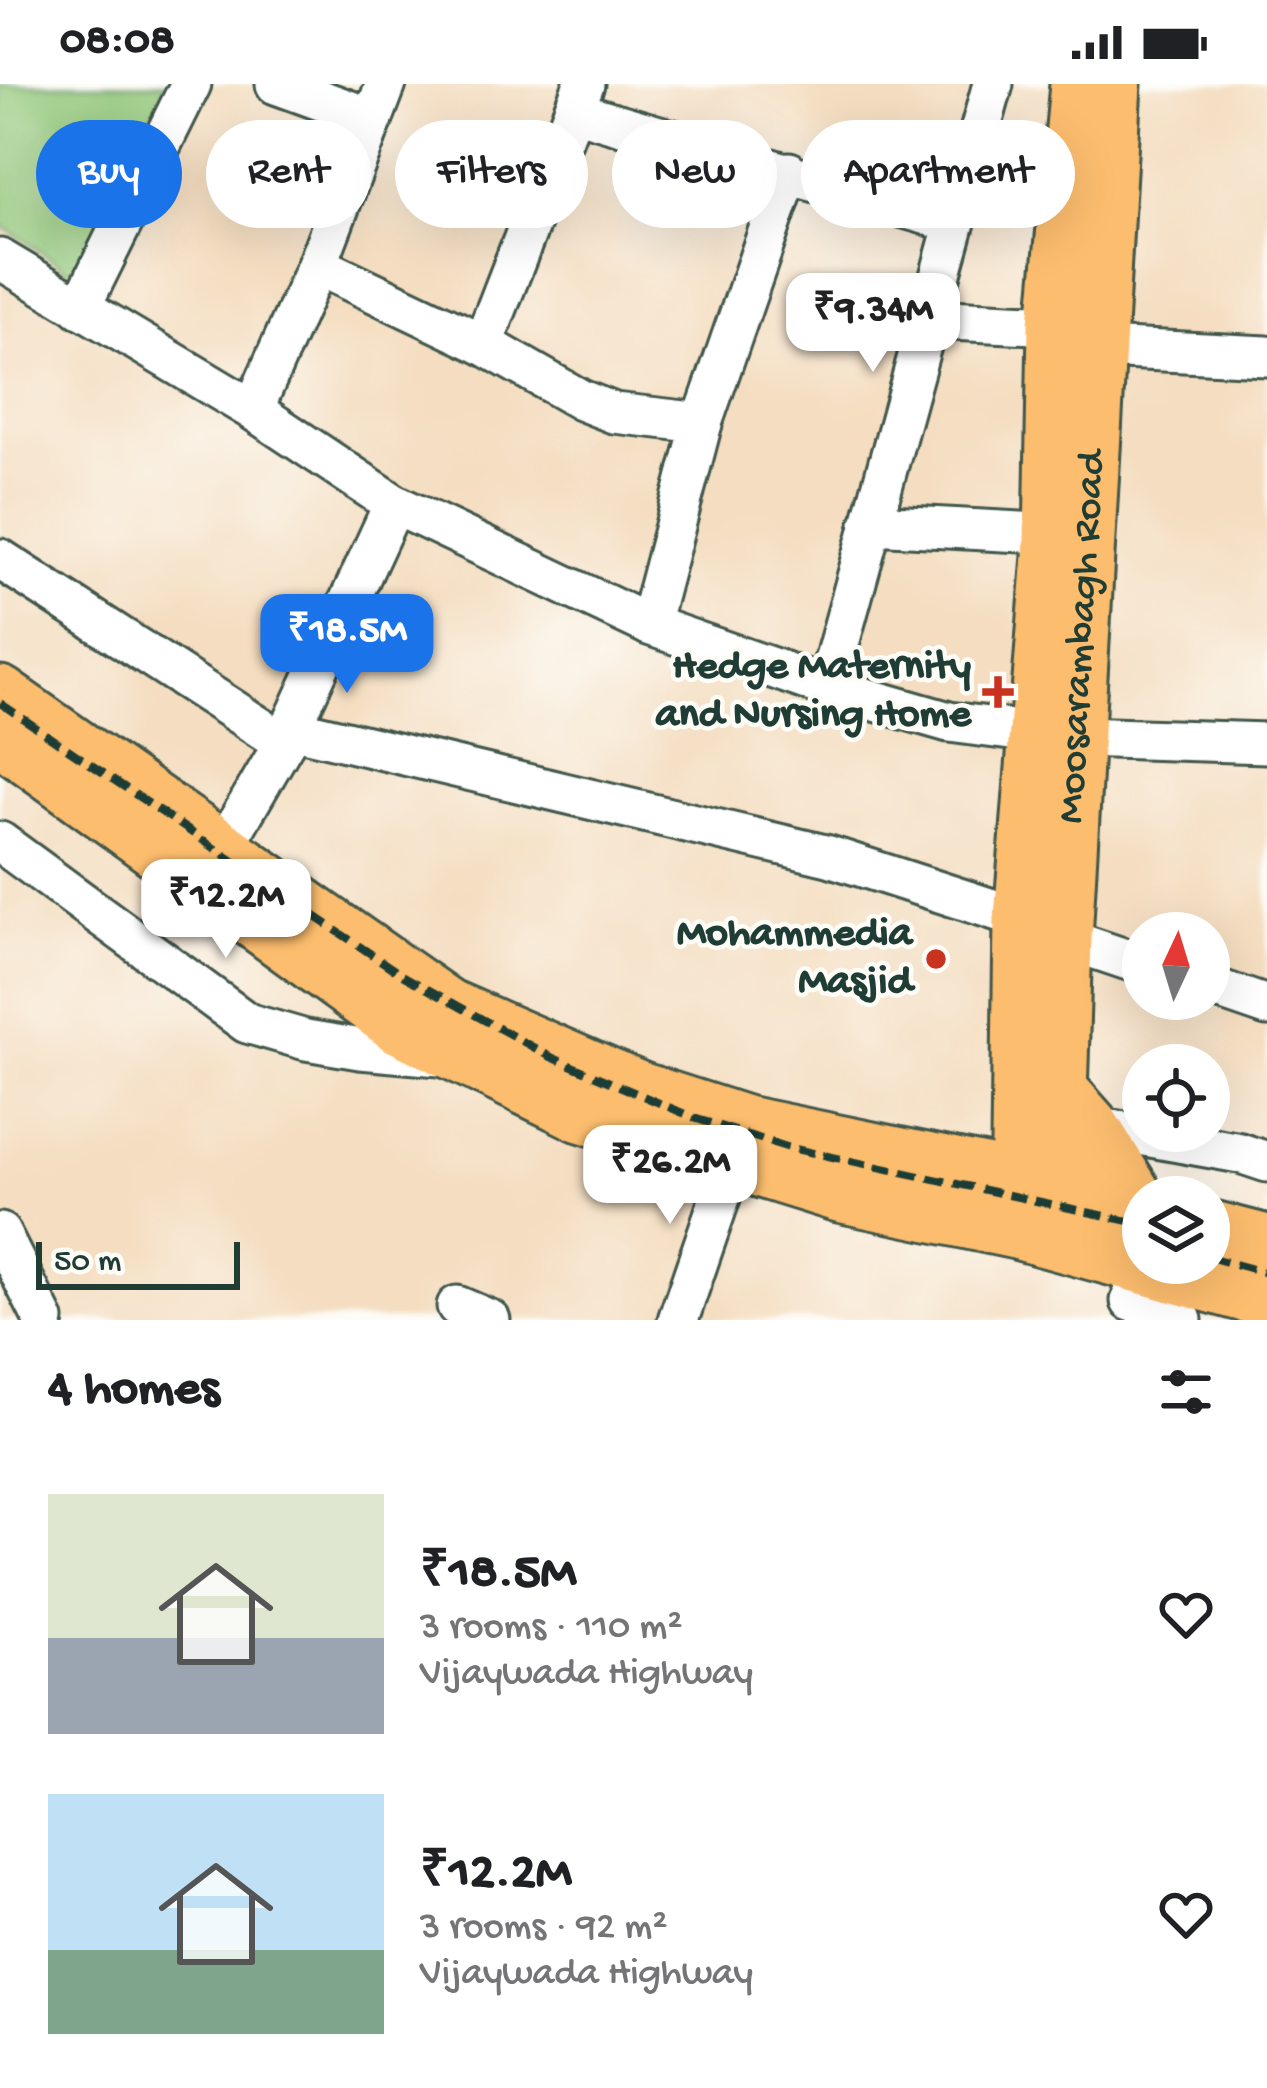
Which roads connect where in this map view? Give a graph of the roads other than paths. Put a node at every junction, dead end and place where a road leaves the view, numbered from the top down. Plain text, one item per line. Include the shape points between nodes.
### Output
1 (191, 84) edge
2 (276, 84) edge
3 (993, 84) edge
4 (1076, 84) edge
5 (1115, 84) edge
6 (579, 98) edge
7 (380, 102) edge
8 (982, 120) edge
9 (789, 172) junction
10 (801, 176) edge
11 (951, 228) edge
12 (0, 259) edge
13 (316, 265) junction
14 (80, 308) junction
15 (928, 320) junction
16 (1054, 326) junction
17 (483, 344) junction
18 (1101, 348) junction
19 (1267, 356) edge
20 (254, 410) junction
21 (703, 423) junction
22 (394, 504) junction
23 (872, 524) junction
24 (1070, 535) junction
25 (0, 559) edge
26 (650, 625) junction
27 (827, 687) junction
28 (0, 695) edge
29 (1057, 735) junction
30 (0, 736) edge
31 (288, 736) junction
32 (1267, 743) edge
33 (0, 842) edge
34 (223, 848) junction
35 (1043, 928) junction
36 (1122, 956) edge
37 (1230, 993) edge
38 (1267, 1006) edge
39 (463, 1058) junction
40 (1075, 1108) junction
41 (734, 1157) junction
42 (1267, 1162) edge
43 (1122, 1180) edge
44 (1035, 1210) junction
45 (1122, 1212) edge
46 (0, 1233) edge
47 (1230, 1234) edge
48 (1267, 1244) edge
49 (1132, 1295) edge
50 (1267, 1299) edge
51 (44, 1320) edge
52 (678, 1320) edge
53 (1182, 1320) edge

1 - 14 street
2 - 7 street
3 - 8 street
4 - 16 main road, Moosarambagh Road
5 - 18 main road, Moosarambagh Road
6 - 9 street
6 - 17 street
7 - 13 street
9 - 10 street
9 - 21 street
11 - 15 street
12 - 14 street
13 - 17 street
13 - 20 street
14 - 20 street
15 - 16 street
15 - 23 street
16 - 24 main road, Moosarambagh Road
17 - 21 street via 614,413
18 - 19 street
18 - 24 main road, Moosarambagh Road
20 - 22 street
21 - 26 street
22 - 26 street
22 - 31 street
23 - 24 street
23 - 27 street
24 - 29 main road, Moosarambagh Road
25 - 31 street
26 - 27 street
27 - 29 street via 949,722
28 - 34 highway
29 - 32 street
29 - 35 main road, Moosarambagh Road
30 - 39 highway via 326,975
31 - 34 street
31 - 35 street via 829,856
33 - 39 street via 247,1023 360,1049
34 - 44 highway via 447,1008 639,1090
35 - 36 street
35 - 40 main road, Moosarambagh Road
35 - 44 main road, Moosarambagh Road
37 - 38 street
39 - 41 highway via 581,1113
40 - 42 street
40 - 43 highway
40 - 44 main road, Moosarambagh Road
41 - 44 highway via 838,1193
41 - 52 street
44 - 45 highway
44 - 49 highway
46 - 51 street
47 - 48 highway
49 - 50 highway
49 - 53 street

